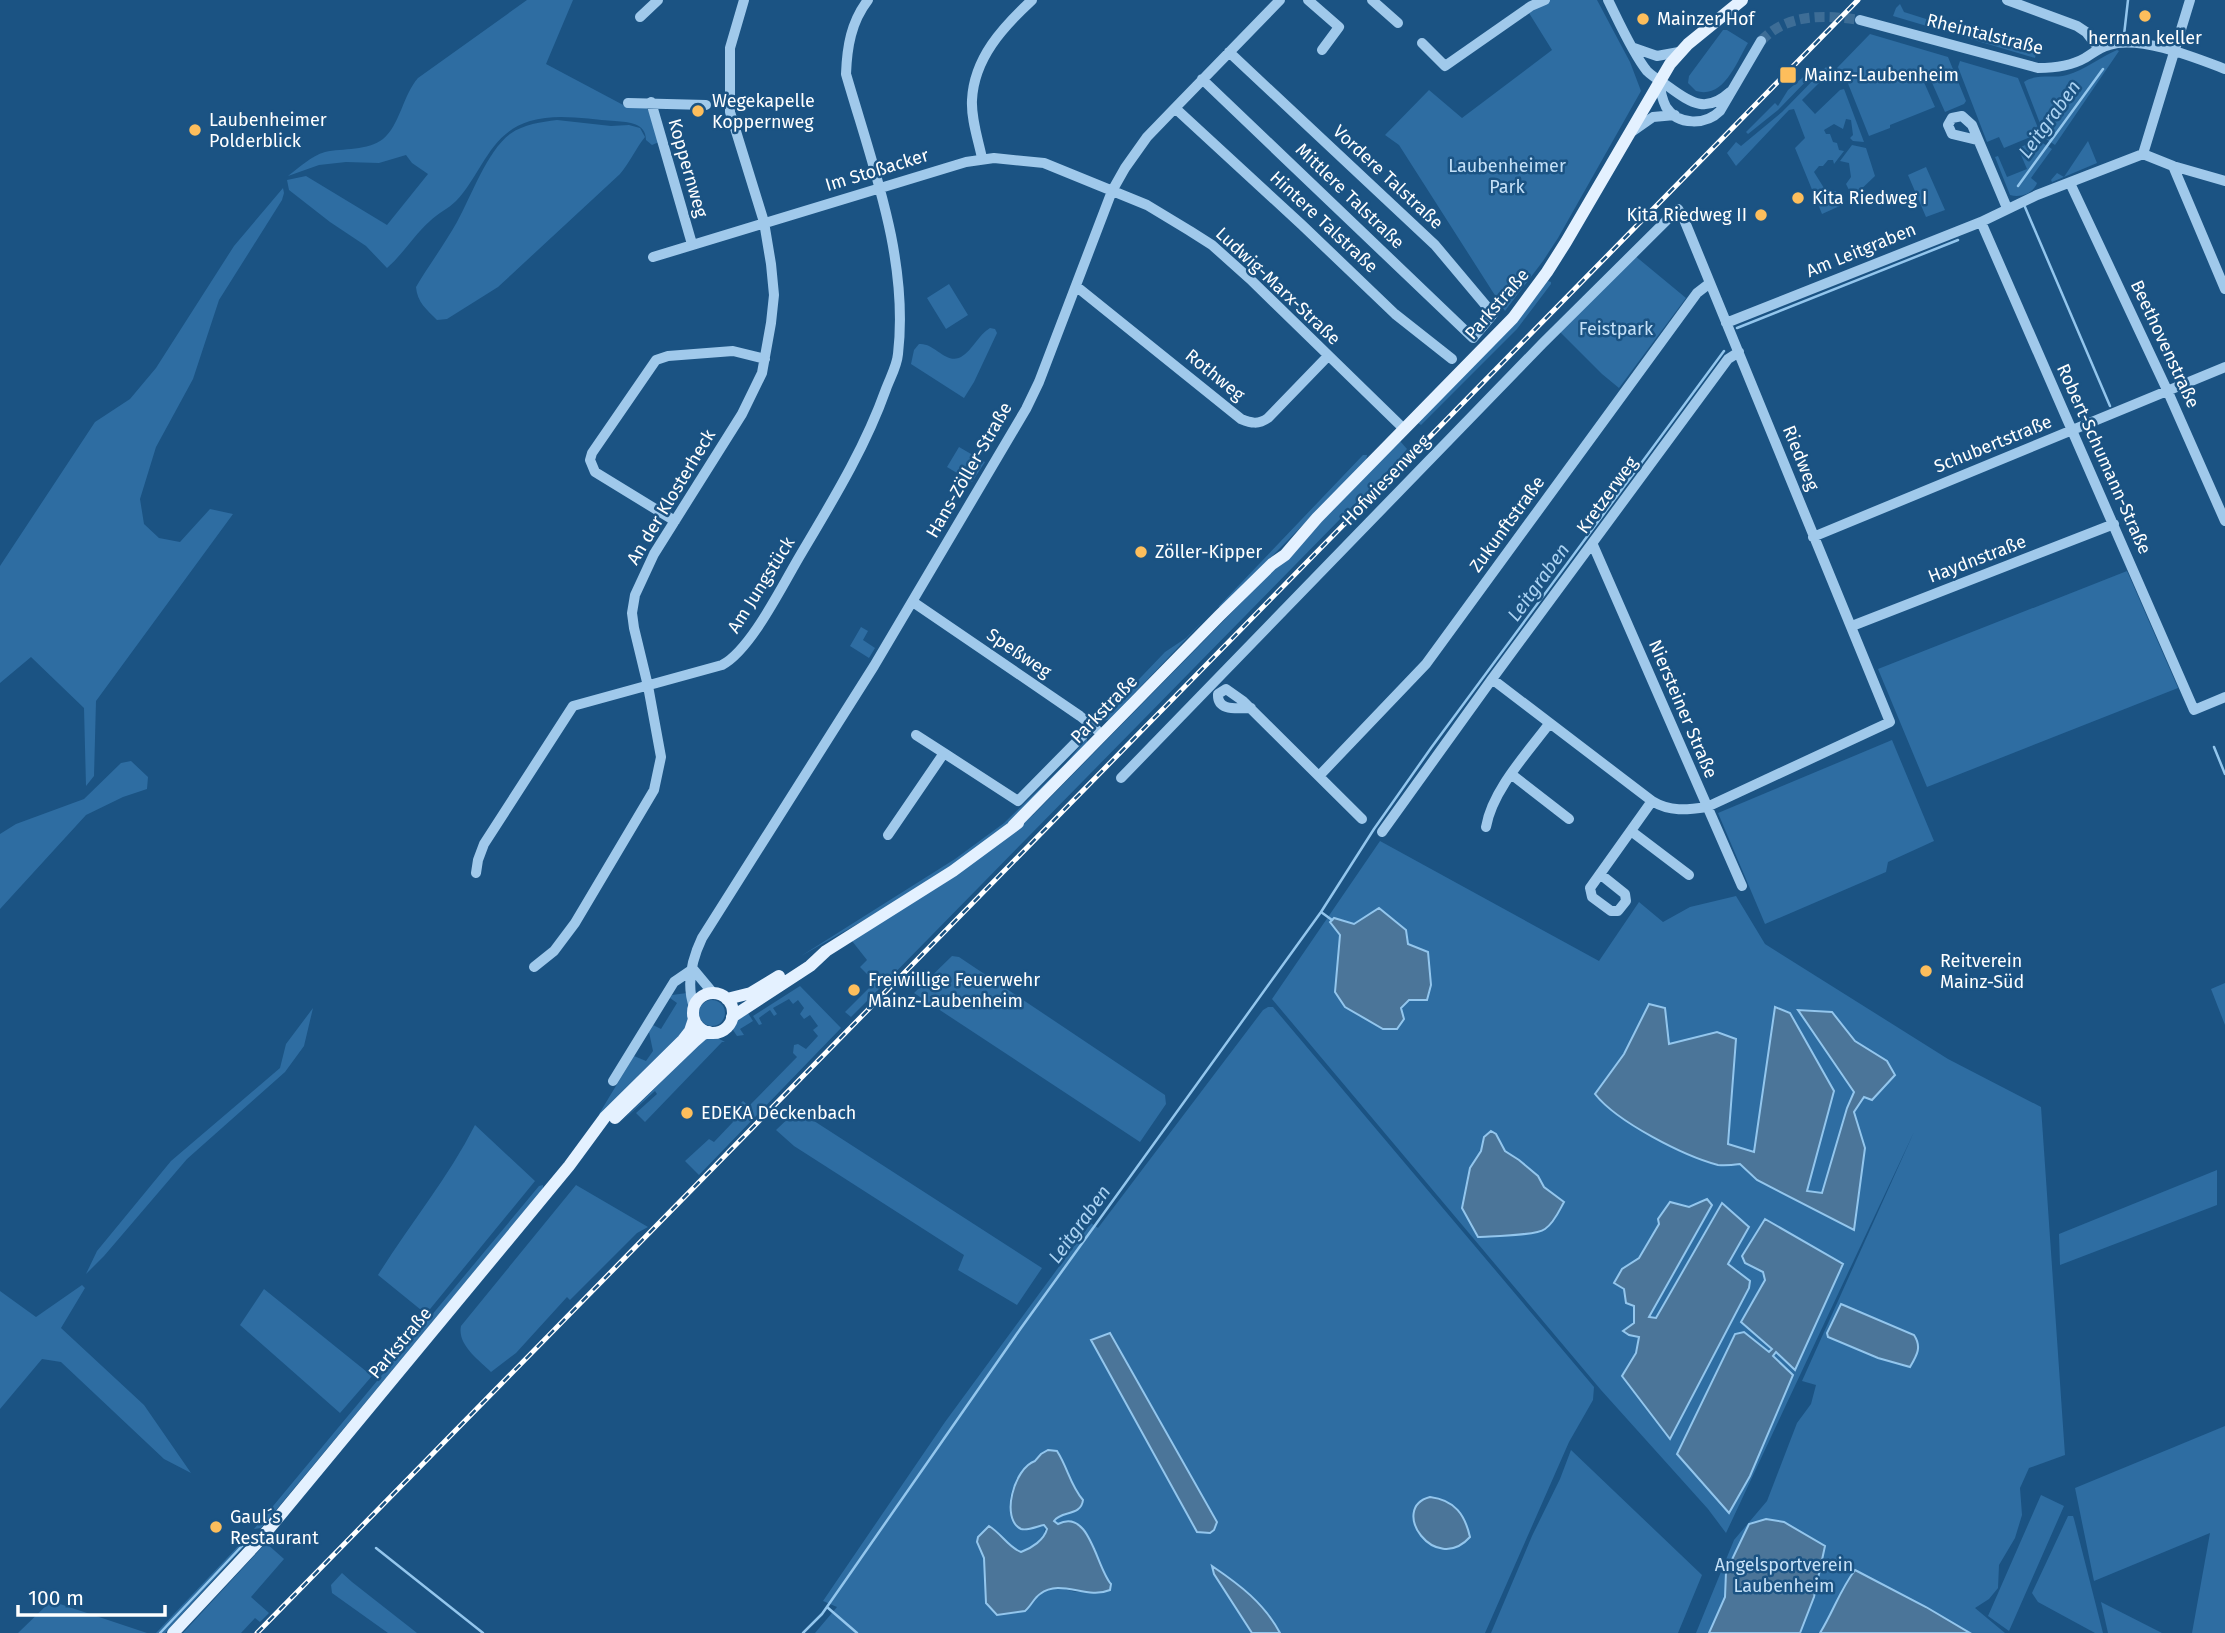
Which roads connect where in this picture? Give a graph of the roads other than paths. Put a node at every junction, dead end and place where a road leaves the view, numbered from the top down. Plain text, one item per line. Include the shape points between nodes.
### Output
1 (658, 0) edge
2 (744, 0) edge
3 (868, 0) edge
4 (1032, 0) edge
5 (1262, 0) edge
6 (1280, 0) edge
7 (1308, 0) edge
8 (1372, 0) edge
9 (1545, 0) edge
10 (1608, 0) edge
11 (1742, 0) edge
12 (2007, 0) edge
13 (2190, 0) edge
14 (1268, 10) junction
15 (640, 17) dead end
16 (1860, 20) tunnel mouth
17 (1398, 23) dead end
18 (1762, 41) tunnel mouth
19 (1422, 43) dead end
20 (1634, 48) junction
21 (2099, 49) junction
22 (1322, 50) dead end
23 (2175, 51) junction
24 (1229, 52) junction
25 (1679, 52) junction
26 (2225, 69) edge
27 (1202, 79) junction
28 (1658, 80) junction
29 (1730, 92) junction
30 (651, 102) junction
31 (628, 103) dead end
32 (706, 105) dead end
33 (1175, 107) junction
34 (1675, 115) junction
35 (1977, 141) dead end
36 (1622, 143) junction
37 (2143, 154) junction
38 (982, 158) junction
39 (2173, 166) junction
40 (2225, 181) edge
41 (2070, 183) junction
42 (879, 188) junction
43 (1112, 191) junction
44 (2007, 208) junction
45 (1678, 209) joint
46 (764, 222) junction
47 (1981, 222) junction
48 (692, 244) junction
49 (653, 257) dead end
50 (1710, 283) junction
51 (1077, 287) junction
52 (2225, 289) edge
53 (1726, 323) junction
54 (1473, 338) joint
55 (1739, 352) junction
56 (1328, 356) junction
57 (765, 359) junction
58 (1452, 359) dead end
59 (2225, 367) edge
60 (2168, 392) junction
61 (1404, 429) junction
62 (2072, 430) junction
63 (675, 521) junction
64 (2225, 522) edge
65 (2114, 524) junction
66 (1813, 537) junction
67 (1592, 545) junction
68 (913, 601) junction
69 (1852, 626) junction
70 (1492, 679) junction
71 (648, 686) junction
72 (1218, 686) junction
73 (2225, 697) edge
74 (1549, 724) junction
75 (1092, 726) junction
76 (916, 735) dead end
77 (1103, 736) junction
78 (944, 753) junction
79 (1511, 774) junction
80 (1319, 776) junction
81 (1121, 778) dead end
82 (1653, 802) junction
83 (1707, 807) junction
84 (1362, 819) dead end
85 (1569, 819) dead end
86 (1486, 827) dead end
87 (1631, 831) junction
88 (1382, 832) dead end
89 (888, 835) dead end
90 (476, 873) dead end
91 (1600, 874) dead end
92 (1689, 874) dead end
93 (1742, 886) dead end
94 (826, 951) junction
95 (534, 967) dead end
96 (693, 969) junction
97 (713, 993) junction
98 (727, 999) junction
99 (694, 1013) junction
100 (732, 1017) junction
101 (709, 1032) junction
102 (613, 1080) dead end
103 (569, 1166) junction
104 (173, 1633) edge

1 - 15 street
2 - 46 street, An der Klosterheck via 730,48 730,112
3 - 42 street, Am Jungstück via 854,24 846,74
4 - 38 street via 1005,25 976,78 973,116
5 - 14 street
6 - 14 street, Hans-Zöller-Straße
7 - 22 street via 1339,27
8 - 17 street
9 - 19 street via 1445,66
10 - 20 street
11 - 25 main road, Parkstraße
12 - 21 street, Rheintalstraße via 2077,26
13 - 23 street
14 - 24 street, Hans-Zöller-Straße
16 - 21 street, Rheintalstraße via 2038,68 2075,63
18 - 29 street
20 - 25 street via 1657,56
20 - 28 street
21 - 23 street, Rheintalstraße via 2125,43
23 - 26 street, Rheintalstraße
23 - 37 street
24 - 27 street, Hans-Zöller-Straße
24 - 54 street, Vordere Talstraße via 1435,245 1493,314
25 - 28 main road, Parkstraße
27 - 33 street, Hans-Zöller-Straße
27 - 54 street, Mittlere Talstraße
28 - 29 street via 1701,105 1717,102
28 - 34 street via 1665,106
28 - 36 main road, Parkstraße
29 - 34 street via 1710,119 1696,122
30 - 31 street, Koppernweg
30 - 32 street, Koppernweg
30 - 48 street, Koppernweg
33 - 43 street, Hans-Zöller-Straße via 1142,144
33 - 58 street, Hintere Talstraße via 1395,314
34 - 36 street via 1642,122
35 - 44 street
36 - 61 main road, Parkstraße via 1560,252 1513,318
37 - 39 street
37 - 41 street, Am Leitgraben
38 - 42 street, Im Stoßacker
38 - 43 street, Im Stoßacker via 1044,163
39 - 40 street
39 - 52 street
41 - 44 street, Am Leitgraben
41 - 60 street, Beethovenstraße
42 - 46 street, Im Stoßacker
42 - 71 street, Am Jungstück via 897,265 898,356 857,461 732,660
43 - 51 street, Hans-Zöller-Straße
43 - 56 street, Ludwig-Marx-Straße via 1147,205 1212,245
44 - 47 street, Am Leitgraben
45 - 50 street, Riedweg
45 - 72 street, Hofwiesenweg via 1571,314
46 - 48 street, Im Stoßacker
46 - 57 street, An der Klosterheck via 774,295
47 - 53 street, Am Leitgraben
47 - 62 street, Robert-Schumann-Straße
48 - 49 street, Im Stoßacker
50 - 53 street, Riedweg
50 - 80 street, Zukunftstraße via 1696,293 1426,664
51 - 56 street, Rothweg via 1249,422 1268,418
51 - 68 street, Hans-Zöller-Straße via 1026,409
53 - 55 street, Riedweg
55 - 66 street, Riedweg
55 - 67 street, Kretzerweg via 1728,359
56 - 61 street, Ludwig-Marx-Straße
57 - 63 street, An der Klosterheck via 742,414
57 - 63 street via 733,351 656,360 592,453 595,472
59 - 60 street, Schubertstraße
60 - 62 street, Schubertstraße
60 - 64 street, Beethovenstraße
61 - 77 main road, Parkstraße
62 - 65 street, Robert-Schumann-Straße
62 - 66 street, Schubertstraße
63 - 71 street, An der Klosterheck via 648,565 632,613
65 - 69 street, Haydnstraße
65 - 73 street, Robert-Schumann-Straße via 2194,710
66 - 69 street, Riedweg
67 - 70 street, Kretzerweg
67 - 83 street, Niersteiner Straße
68 - 75 street, Speßweg
68 - 96 street, Hans-Zöller-Straße via 702,938
69 - 83 street, Riedweg via 1890,722
70 - 74 street
70 - 88 street, Kretzerweg
71 - 90 street, Am Jungstück via 580,703 567,712 484,844
71 - 95 street, An der Klosterheck via 661,757 654,790 575,923 554,951
72 - 80 street via 1221,706 1251,708
72 - 81 street, Hofwiesenweg
74 - 79 street
74 - 82 street
75 - 77 street, Speßweg
75 - 78 street via 1018,801
76 - 78 street
77 - 94 main road, Parkstraße via 1033,811 953,871
78 - 89 street
79 - 85 street
79 - 86 street via 1492,806
80 - 84 street
82 - 83 street via 1678,810
82 - 87 street
83 - 93 street, Niersteiner Straße
87 - 91 street
87 - 92 street
94 - 98 main road, Parkstraße via 751,993
94 - 100 main road, Parkstraße
96 - 97 street
96 - 99 street, Hans-Zöller-Straße
96 - 102 street via 674,982
97 - 98 main road
97 - 99 main road via 704,995
98 - 100 main road
99 - 101 main road via 700,1028
99 - 103 main road, Parkstraße via 683,1040 605,1117
100 - 101 main road via 723,1030
101 - 103 main road, Parkstraße
103 - 104 main road, Parkstraße via 258,1542

